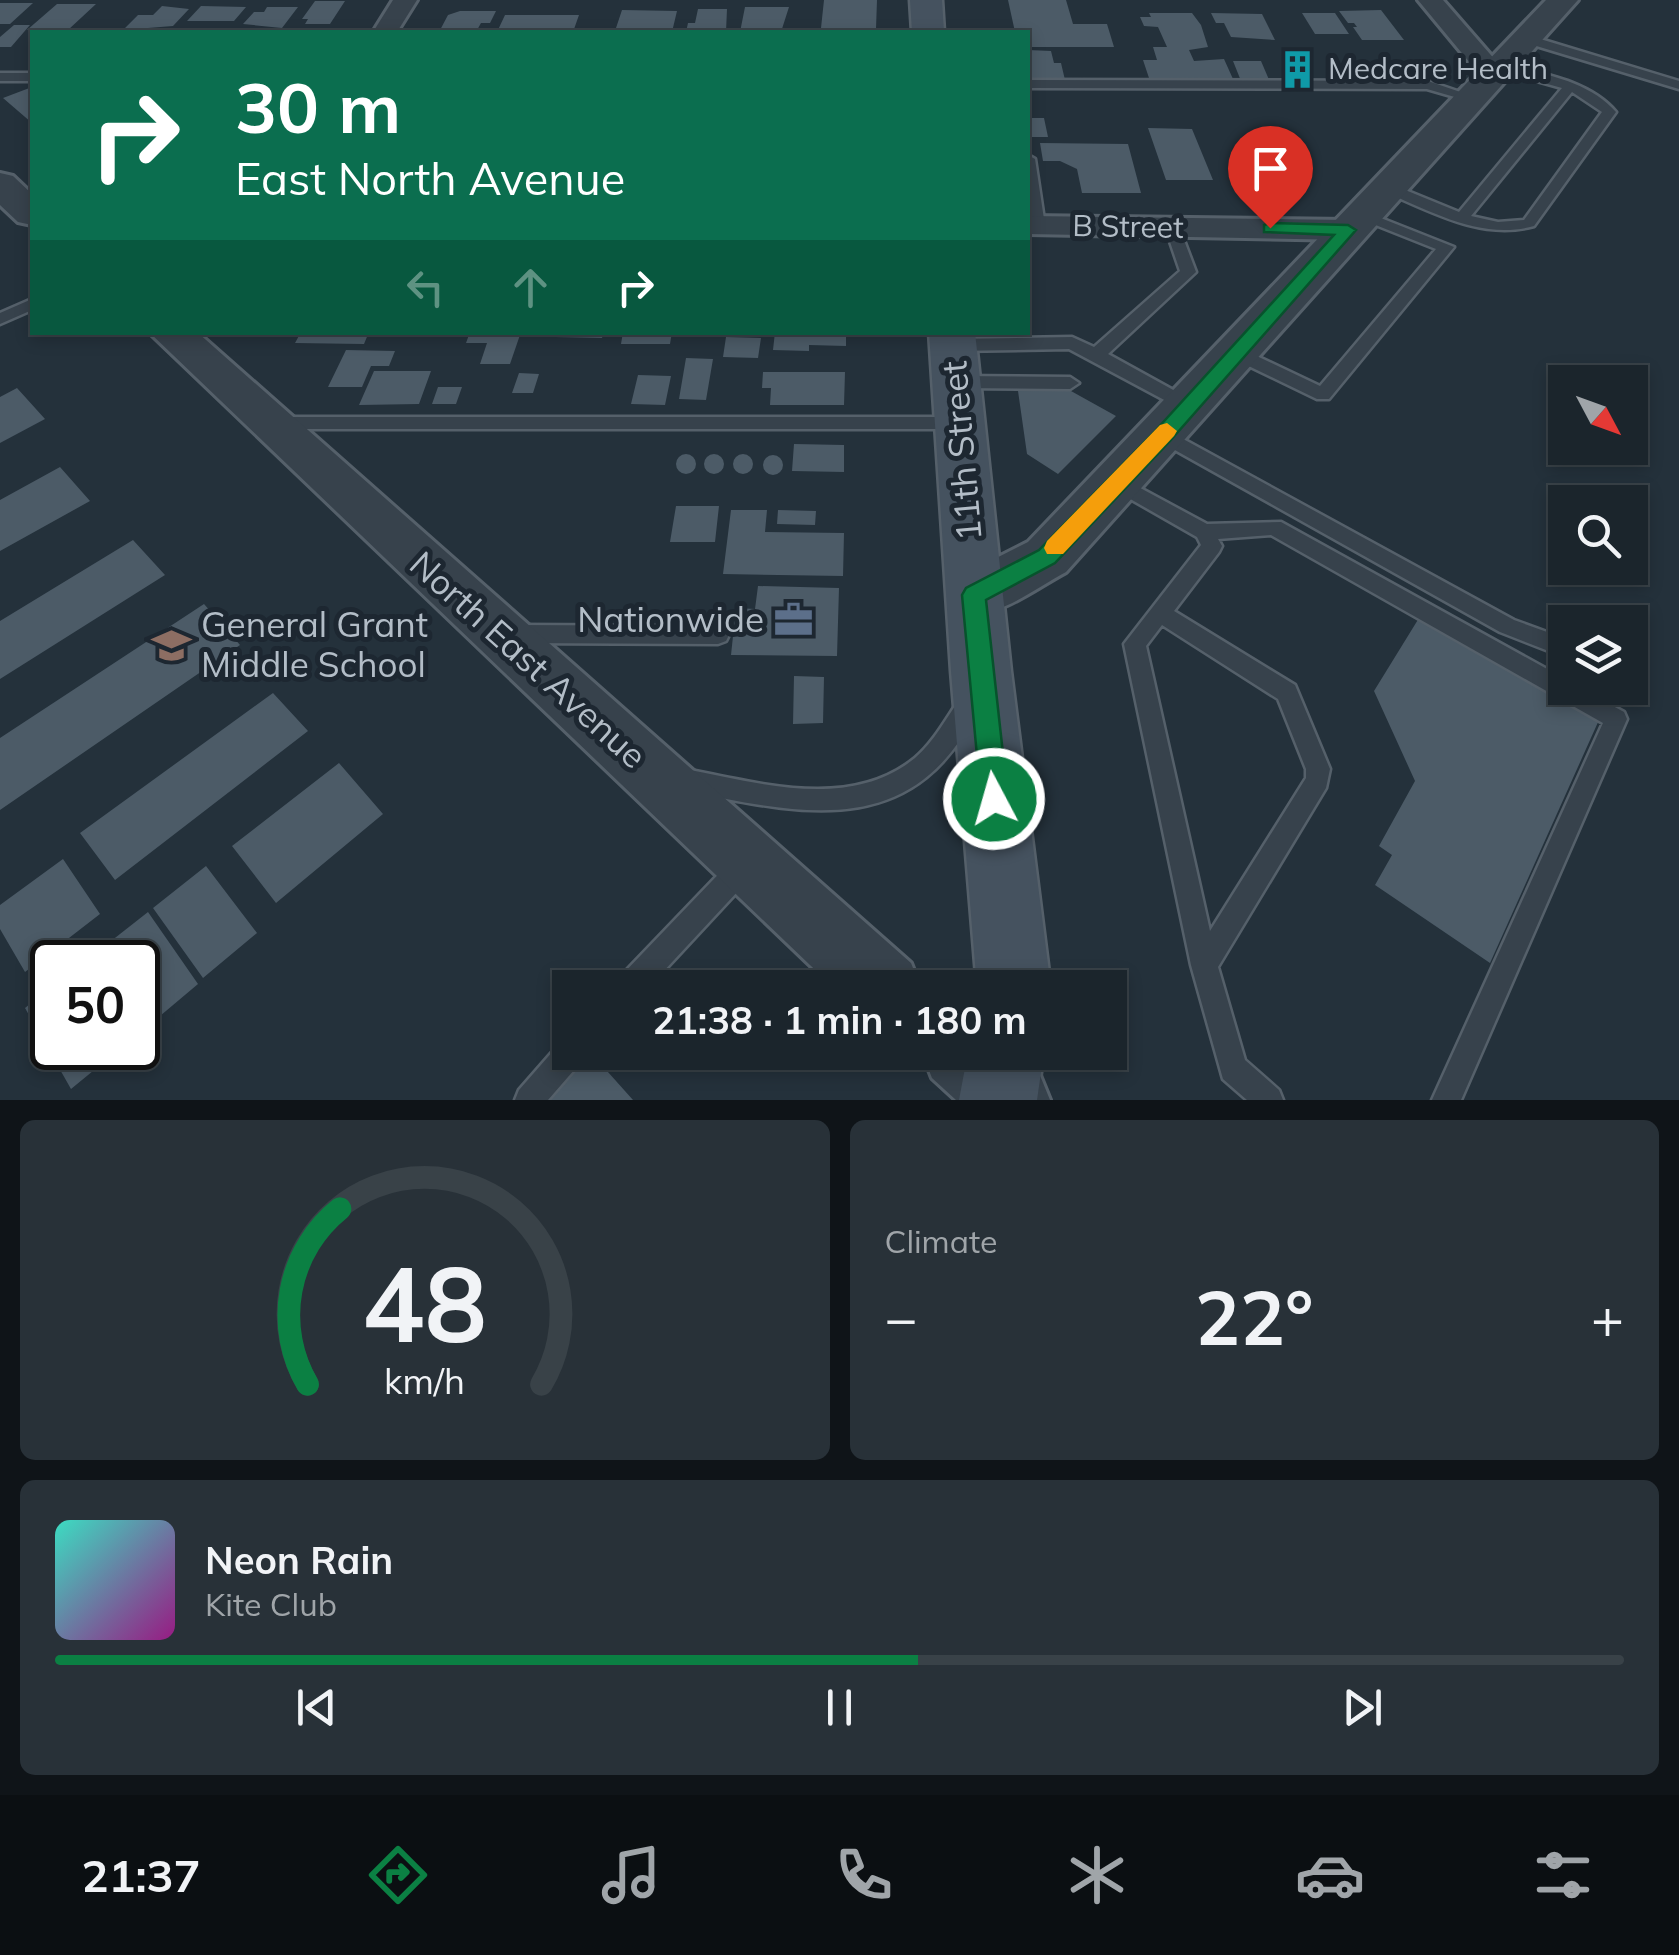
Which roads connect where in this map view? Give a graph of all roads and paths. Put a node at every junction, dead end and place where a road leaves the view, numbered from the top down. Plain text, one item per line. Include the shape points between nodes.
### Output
1 (406, 0) edge
2 (926, 0) edge
3 (1430, 0) edge
4 (1563, 0) edge
5 (386, 30) edge
6 (928, 30) edge
7 (1499, 70) junction
8 (0, 77) edge
9 (30, 77) edge
10 (1030, 84) edge
11 (1679, 84) edge
12 (1569, 88) junction
13 (0, 184) edge
14 (1030, 185) edge
15 (1366, 211) junction
16 (30, 212) edge
17 (1462, 216) junction
18 (1033, 226) edge
19 (1172, 227) junction
20 (30, 305) edge
21 (0, 319) edge
22 (173, 335) edge
23 (1238, 354) junction
24 (1096, 355) junction
25 (956, 371) edge
26 (1070, 383) dead end
27 (1176, 420) junction
28 (271, 423) junction
29 (1118, 483) junction
30 (1204, 532) junction
31 (974, 595) junction
32 (1160, 612) junction
33 (500, 634) junction
34 (718, 635) dead end
35 (1548, 641) edge
36 (982, 686) junction
37 (653, 774) junction
38 (748, 862) junction
39 (1204, 965) junction
40 (646, 970) edge
41 (866, 970) edge
42 (1012, 970) edge
43 (555, 1070) edge
44 (528, 1100) edge
45 (1269, 1100) edge
46 (1446, 1100) edge

1 - 5 street
2 - 6 main road
3 - 7 street
4 - 7 street
7 - 10 lane via 1428,85
7 - 11 lane
7 - 12 lane
7 - 15 street
8 - 9 lane
12 - 17 lane
12 - 17 lane via 1598,100 1608,116 1530,223 1506,229
13 - 16 street
14 - 18 lane
15 - 17 lane
15 - 19 street, B Street
15 - 23 street
15 - 23 lane via 1446,247 1323,395
18 - 19 street, B Street
19 - 24 lane via 1188,272
20 - 21 lane
22 - 28 street, North East Avenue
23 - 27 street
24 - 25 lane via 1072,343
24 - 27 lane
25 - 26 lane
25 - 28 lane
25 - 31 main road, 11th Street
27 - 29 street
27 - 35 lane via 1507,626
28 - 33 street, North East Avenue
29 - 30 lane
29 - 31 street via 1047,556
30 - 32 lane via 1212,546
30 - 46 lane via 1274,527 1616,719
31 - 36 main road, 11th Street
32 - 39 lane via 1135,644
32 - 39 lane via 1287,692 1318,769 1318,780
33 - 34 lane
33 - 37 street, North East Avenue
36 - 37 lane via 924,766 880,792 819,804
36 - 42 main road, 11th Street
37 - 38 street, North East Avenue
38 - 40 lane
38 - 41 street, North East Avenue
39 - 45 lane via 1234,1069
43 - 44 lane

